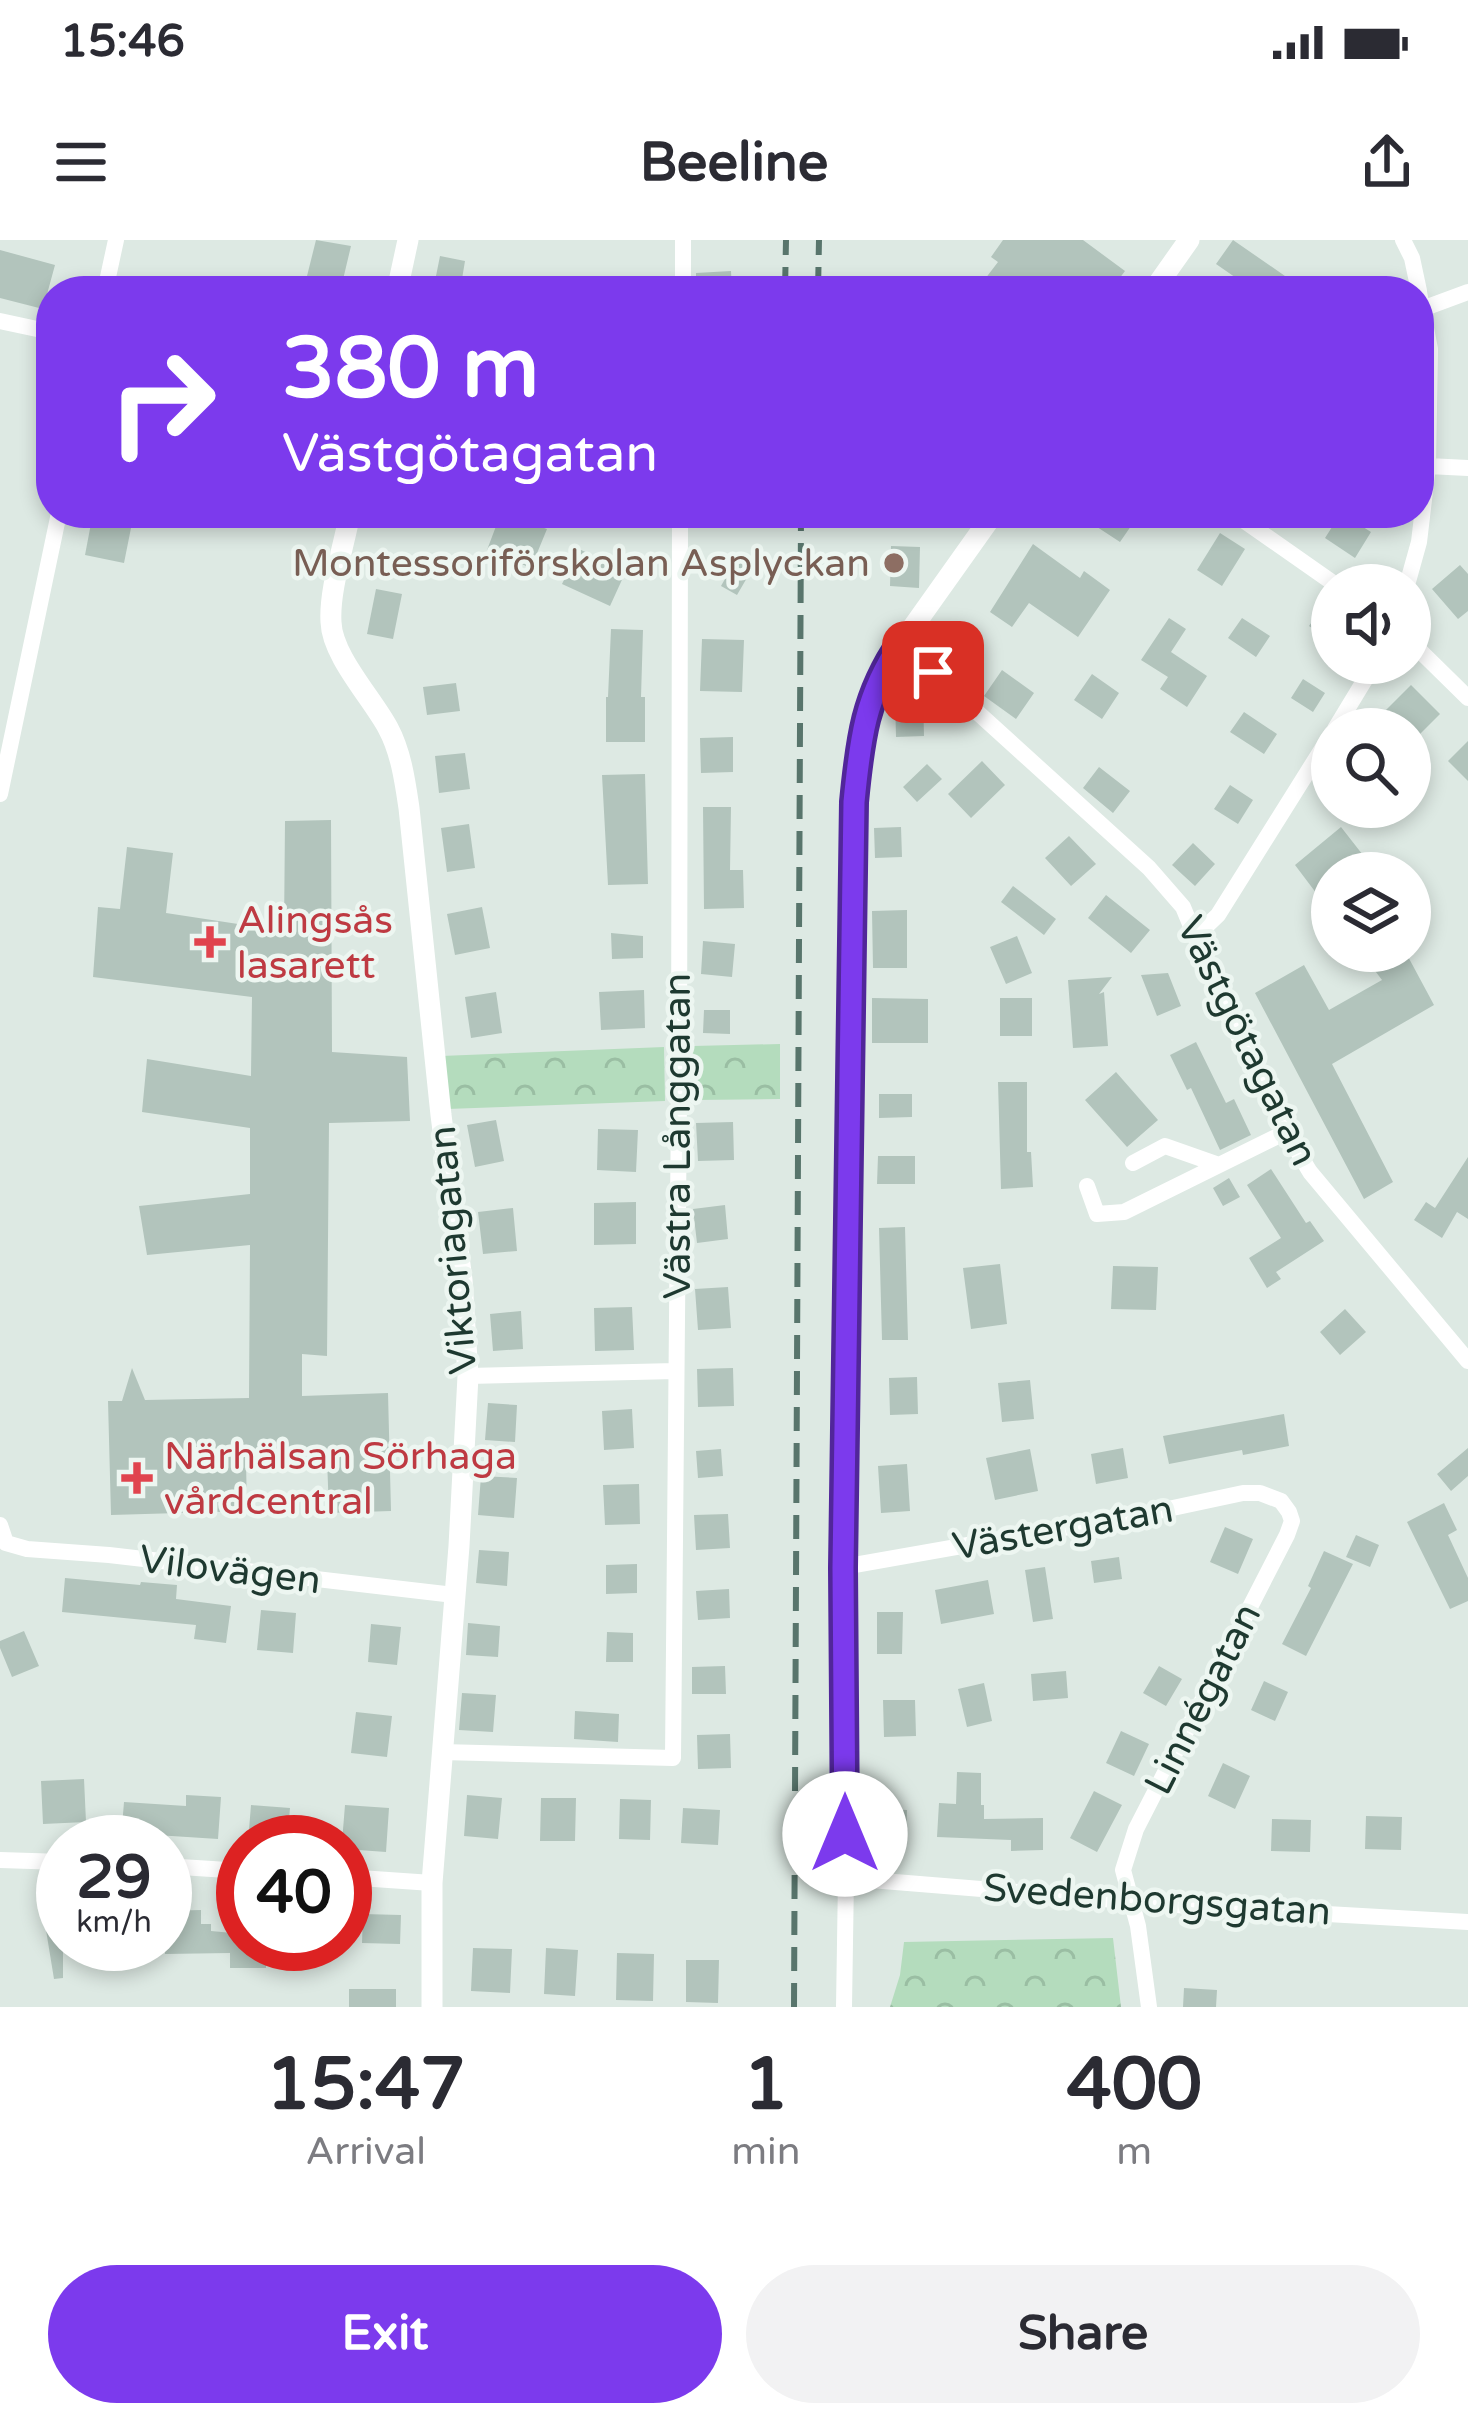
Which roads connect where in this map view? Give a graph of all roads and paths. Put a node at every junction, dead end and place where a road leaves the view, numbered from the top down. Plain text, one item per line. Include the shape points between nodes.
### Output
1 (116, 240) edge
2 (408, 240) edge
3 (683, 240) edge
4 (1189, 240) edge
5 (1403, 240) edge
6 (108, 276) edge
7 (400, 276) edge
8 (682, 276) edge
9 (1164, 276) edge
10 (1416, 276) edge
11 (1468, 292) edge
12 (1434, 296) edge
13 (0, 321) edge
14 (36, 329) edge
15 (1434, 466) edge
16 (1468, 468) edge
17 (56, 528) edge
18 (347, 528) edge
19 (680, 528) edge
20 (983, 528) edge
21 (1254, 528) edge
22 (1421, 528) edge
23 (1413, 564) edge
24 (1311, 568) edge
25 (901, 643) junction
26 (1431, 662) edge
27 (1468, 698) edge
28 (1311, 766) edge
29 (0, 794) edge
30 (1196, 936) junction
31 (1286, 1132) junction
32 (1133, 1163) dead end
33 (1219, 1165) junction
34 (1087, 1186) dead end
35 (1468, 1361) edge
36 (675, 1371) junction
37 (468, 1376) junction
38 (1281, 1501) joint
39 (3, 1534) edge
40 (843, 1568) junction
41 (454, 1595) junction
42 (441, 1752) junction
43 (0, 1860) edge
44 (36, 1861) edge
45 (846, 1878) junction
46 (372, 1879) edge
47 (433, 1882) junction
48 (1132, 1901) junction
49 (1468, 1922) edge
50 (432, 2007) edge
51 (844, 2007) edge
52 (1149, 2007) edge

1 - 6 street
2 - 7 street
3 - 8 street
4 - 9 street
5 - 10 street
11 - 12 street
13 - 14 street
15 - 16 street
17 - 29 street
18 - 37 street, Viktoriagatan via 331,624 402,764
19 - 36 street, Västra Långgatan
20 - 25 street
21 - 24 street
22 - 23 street
25 - 30 street, Västgötagatan via 1149,868
25 - 40 street via 869,700 854,802
26 - 27 street
28 - 30 street via 1218,915
30 - 31 street, Västgötagatan
31 - 33 street
31 - 35 street, Västgötagatan via 1310,1172
32 - 33 street via 1165,1146
33 - 34 street via 1124,1212 1097,1214
36 - 37 street
36 - 42 street, Västra Långgatan via 673,1758
37 - 41 street, Viktoriagatan
38 - 40 street, Västergatan via 1244,1493
38 - 48 street, Linnégatan via 1292,1521 1287,1535 1136,1829 1123,1870
39 - 41 street, Vilovägen via 27,1549
40 - 45 street
41 - 42 street, Viktoriagatan
42 - 47 street, Viktoriagatan
43 - 44 street
45 - 48 street, Svedenborgsgatan
45 - 51 street
46 - 47 street
47 - 50 street, Viktoriagatan
48 - 49 street, Svedenborgsgatan
48 - 52 street, Linnégatan

